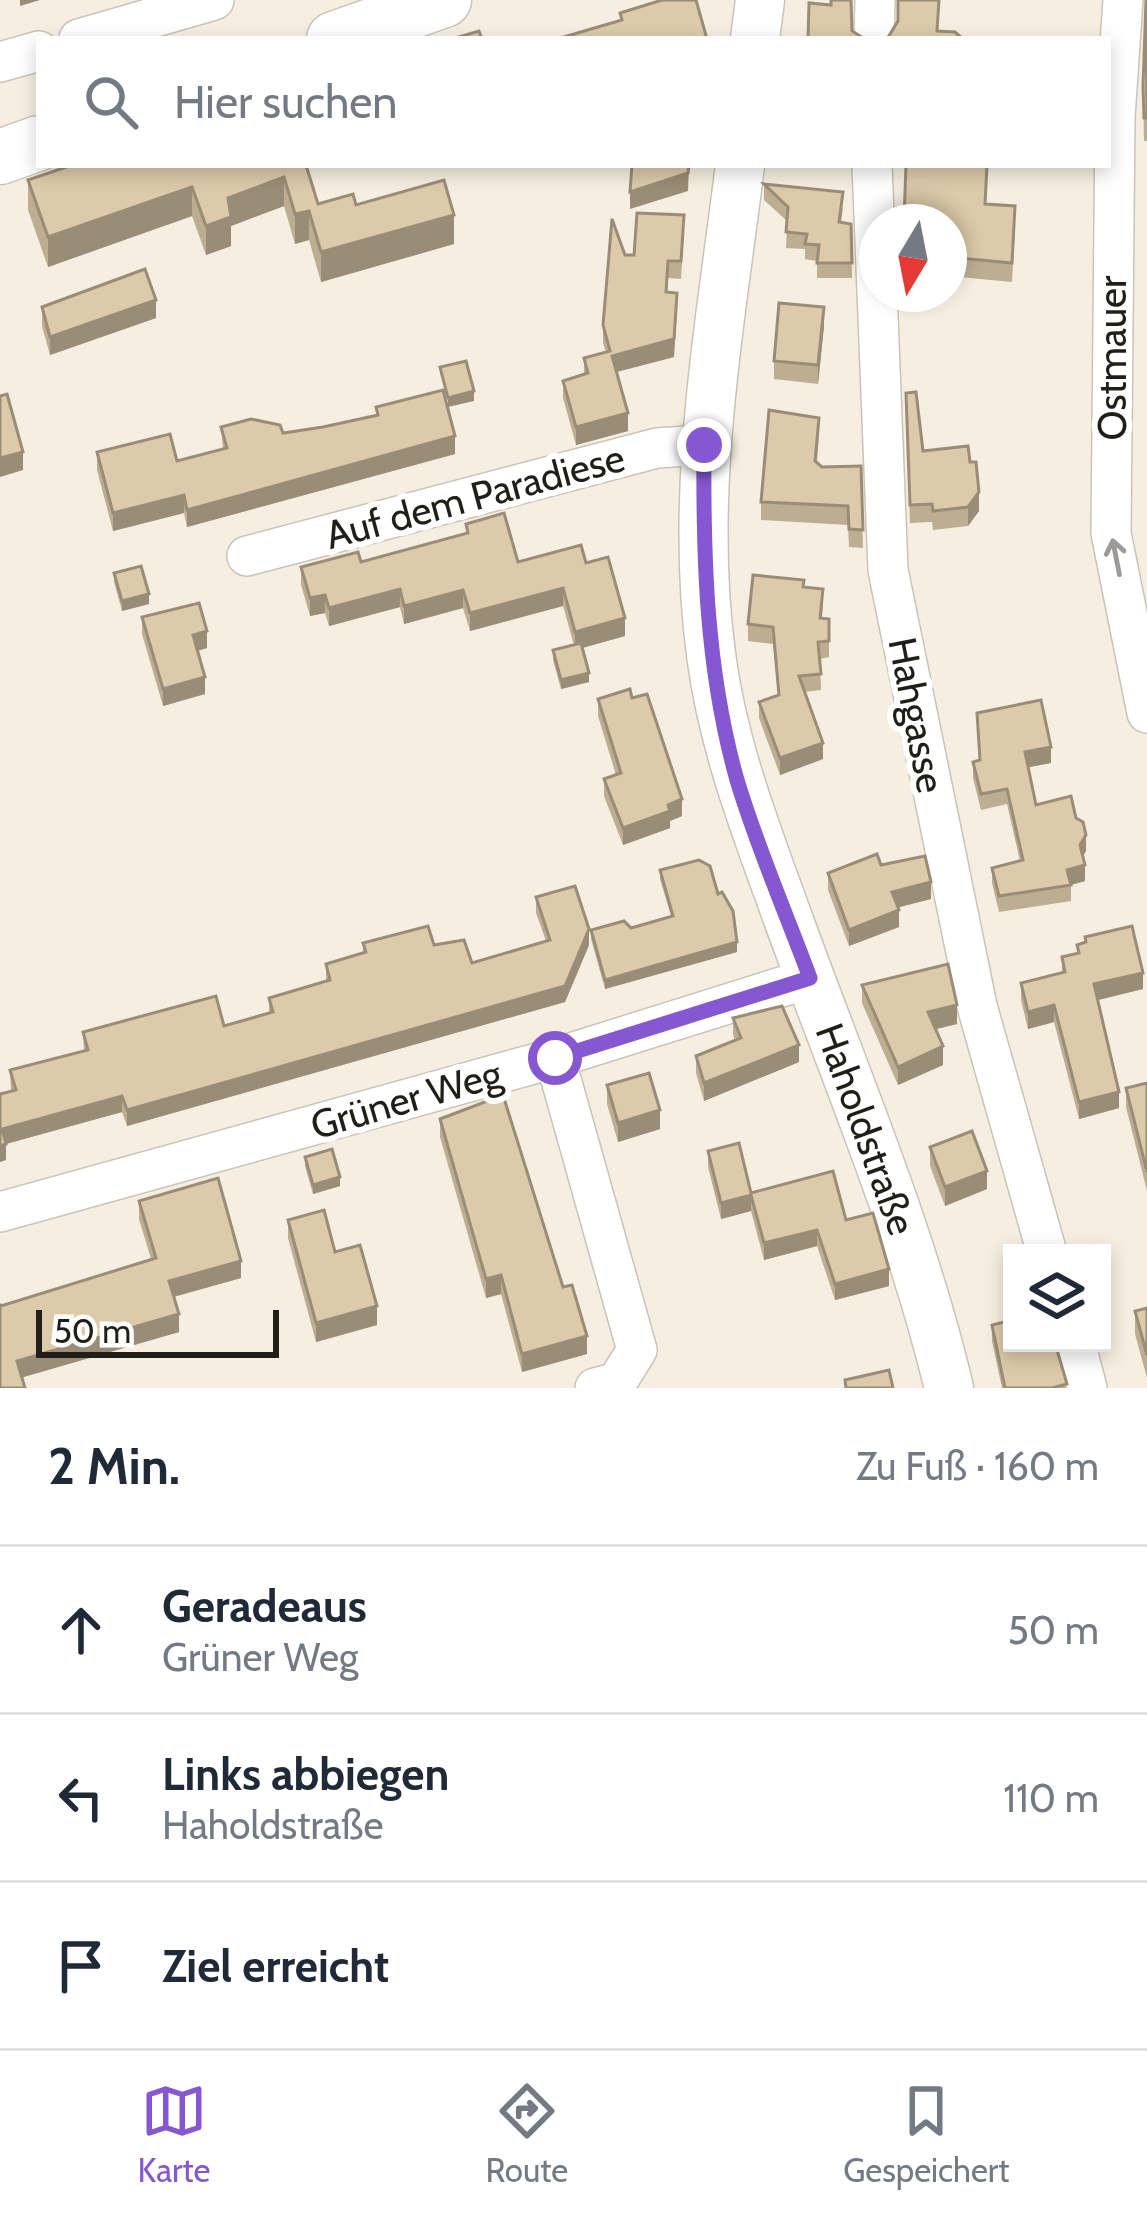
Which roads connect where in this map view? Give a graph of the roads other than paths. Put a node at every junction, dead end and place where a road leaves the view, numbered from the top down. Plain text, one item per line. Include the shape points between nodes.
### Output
1 (214, 0) edge
2 (444, 0) edge
3 (760, 0) edge
4 (875, 0) edge
5 (1123, 0) edge
6 (90, 36) edge
7 (342, 36) edge
8 (755, 36) edge
9 (874, 36) edge
10 (36, 52) edge
11 (0, 62) edge
12 (36, 144) edge
13 (0, 157) edge
14 (740, 168) edge
15 (872, 168) edge
16 (704, 445) junction
17 (247, 556) dead end
18 (1147, 713) edge
19 (810, 978) junction
20 (555, 1058) junction
21 (0, 1212) edge
22 (1045, 1244) edge
23 (1077, 1352) edge
24 (595, 1388) edge
25 (950, 1388) edge
26 (1087, 1388) edge

1 - 6 street
2 - 7 main road
3 - 8 street
4 - 9 street
18 -> 5 street, Ostmauer via 1111,533
10 - 11 street
12 - 13 main road
14 - 16 street, Haholdstraße
15 - 22 street, Hahgasse via 888,570 972,987
16 - 17 street, Auf dem Paradiese via 657,448
16 - 19 street, Haholdstraße via 711,655 737,780
19 - 20 street, Grüner Weg
19 - 25 street, Haholdstraße via 926,1288
20 - 21 street, Grüner Weg
20 - 24 street via 638,1350 617,1382
23 - 26 street

